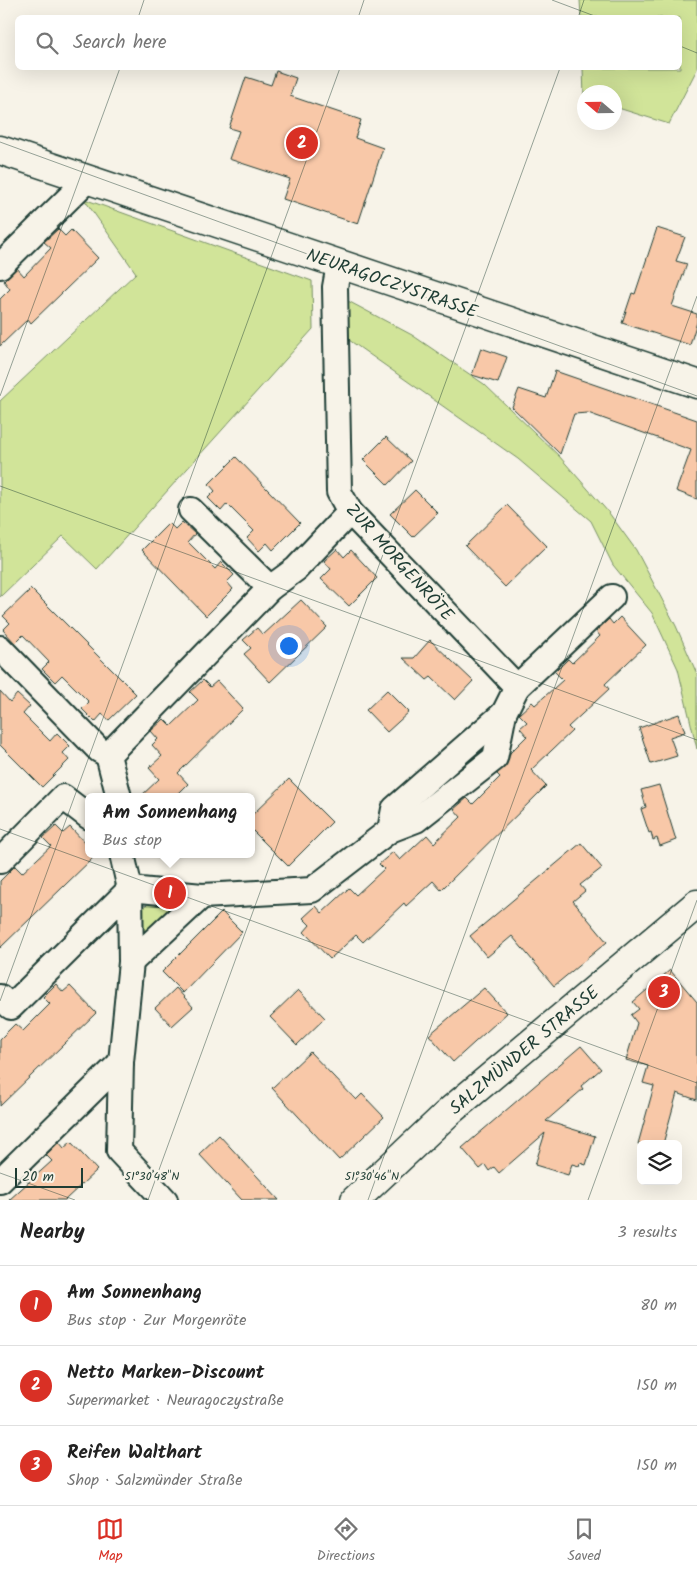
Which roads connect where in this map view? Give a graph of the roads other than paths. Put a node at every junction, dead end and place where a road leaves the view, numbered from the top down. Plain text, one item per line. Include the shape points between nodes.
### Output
1 (0, 150) edge
2 (87, 180) junction
3 (339, 265) junction
4 (0, 266) edge
5 (697, 384) edge
6 (191, 510) dead end
7 (350, 512) junction
8 (270, 588) junction
9 (612, 597) dead end
10 (0, 648) edge
11 (517, 687) junction
12 (108, 755) junction
13 (119, 793) edge
14 (85, 814) edge
15 (123, 858) edge
16 (0, 861) edge
17 (130, 889) junction
18 (202, 896) junction
19 (697, 904) edge
20 (131, 962) junction
21 (4, 1007) edge
22 (121, 1062) junction
23 (4, 1168) edge
24 (165, 1200) edge
25 (354, 1200) edge

1 - 2 main road, NEURAGOCZYSTRASSE
2 - 3 main road, NEURAGOCZYSTRASSE
2 - 4 street
3 - 5 main road, NEURAGOCZYSTRASSE
3 - 7 street, ZUR MORGENRÖTE via 334,287 339,492
6 - 8 street
7 - 8 street via 296,569
7 - 11 street, ZUR MORGENRÖTE
8 - 12 street
9 - 11 street
10 - 12 street via 99,750
11 - 18 street via 504,712 394,809 390,830 312,890
12 - 13 street
14 - 16 street via 63,797
15 - 17 street
17 - 18 street
17 - 20 street
17 - 21 street
18 - 20 street
19 - 25 main road, SALZMÜNDER STRASSE via 450,1111
20 - 22 street
22 - 23 street
22 - 24 street via 120,1151

